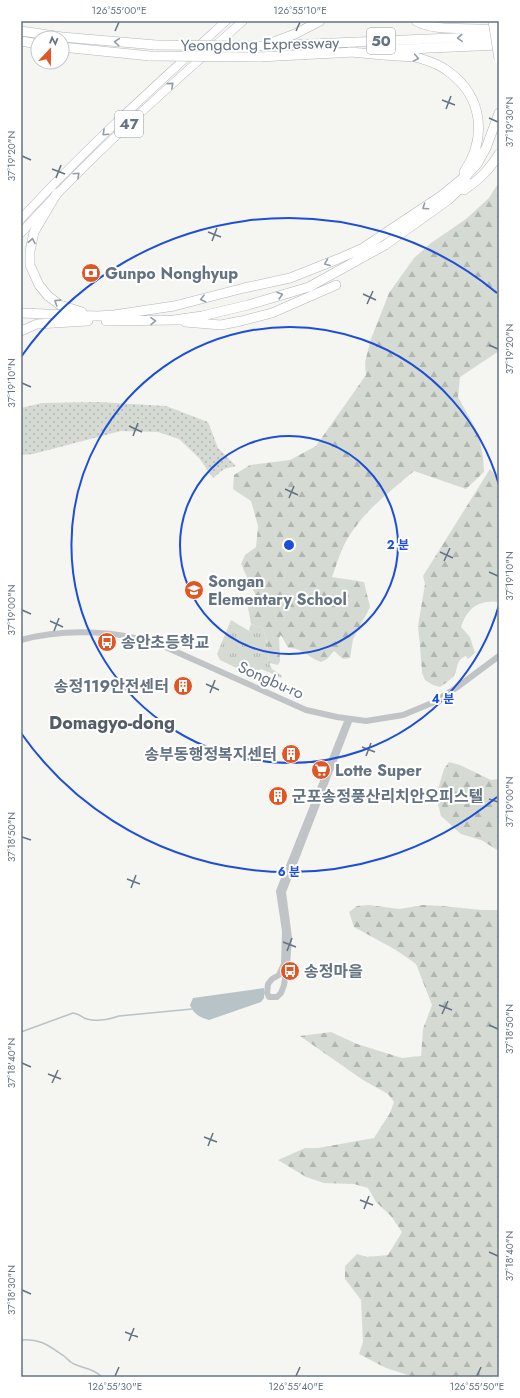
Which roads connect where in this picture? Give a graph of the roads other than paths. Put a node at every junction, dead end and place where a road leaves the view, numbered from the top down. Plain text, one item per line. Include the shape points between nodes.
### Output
1 (226, 21) edge
2 (243, 21) edge
3 (320, 21) edge
4 (416, 21) edge
5 (493, 21) edge
6 (498, 21) edge
7 (499, 26) edge
8 (21, 31) edge
9 (499, 31) edge
10 (499, 36) edge
11 (499, 45) edge
12 (264, 46) junction
13 (70, 48) edge
14 (349, 52) junction
15 (499, 59) edge
16 (499, 113) edge
17 (499, 130) edge
18 (499, 154) edge
19 (57, 194) junction
20 (444, 198) junction
21 (21, 219) edge
22 (21, 233) edge
23 (366, 251) junction
24 (336, 285) dead end
25 (21, 313) edge
26 (91, 317) junction
27 (21, 318) edge
28 (114, 318) junction
29 (174, 320) junction
30 (21, 331) edge
31 (21, 640) edge
32 (499, 656) edge
33 (349, 719) junction

1 -> 21 main road, 47 via 82,155
19 -> 2 main road, 47 via 165,90
3 - 12 highway
4 - 9 highway via 433,27
5 - 15 highway, bridge
6 - 7 highway
12 -> 8 highway, Yeongdong Expressway / 50, bridge via 156,45
10 -> 12 highway, Yeongdong Expressway / 50
11 - 14 highway, Yeongdong Expressway / 50
13 - 14 highway, Yeongdong Expressway / 50, bridge via 150,56 259,57
14 -> 20 highway via 417,58 436,64 449,71 469,92 477,111 476,149 471,161
16 - 20 highway via 477,164
17 - 20 highway via 481,167 471,179
18 - 20 highway via 479,178
19 - 22 main road, 47
26 -> 19 highway via 60,305 48,296 37,282 30,265 34,232
20 - 23 highway
23 -> 28 highway via 290,278
29 -> 23 highway via 248,305 308,287
24 - 29 highway via 272,313 241,321 221,325
25 - 26 highway
26 - 27 highway
26 - 28 highway
26 - 30 highway via 37,324
28 -> 29 highway
31 - 33 street, Songbu-ro via 91,632 144,639 306,710
32 - 33 street, Songbu-ro via 432,703 402,715 366,721
33 - 33 street via 279,891 285,931 284,964 279,975 268,984 269,996 277,997 281,993 288,965 289,938 283,892

